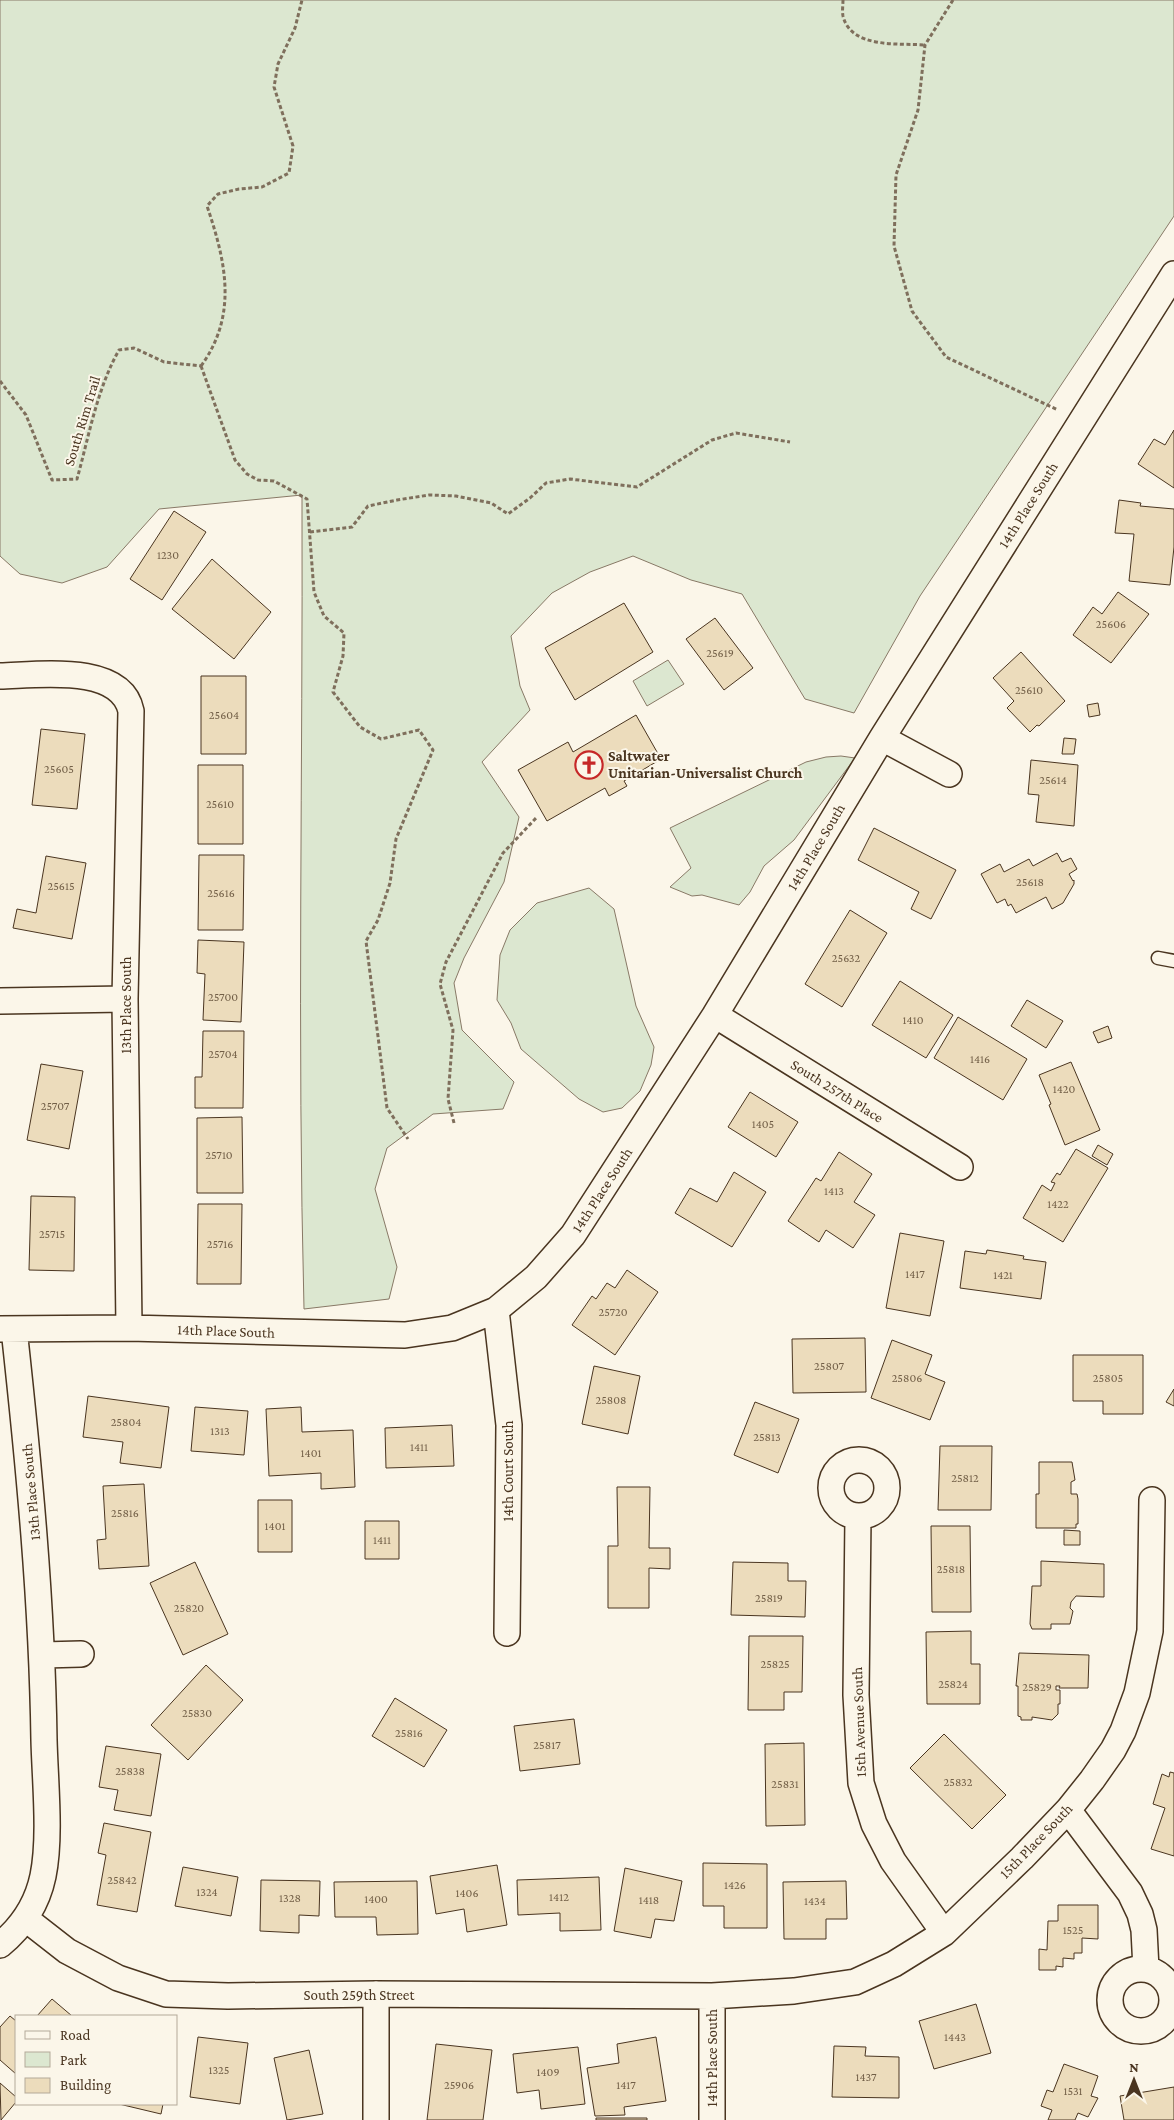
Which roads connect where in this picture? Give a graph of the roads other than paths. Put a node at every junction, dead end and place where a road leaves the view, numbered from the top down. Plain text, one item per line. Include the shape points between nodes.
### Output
1 (1174, 274) edge
2 (0, 676) edge
3 (882, 738) junction
4 (949, 774) dead end
5 (1158, 958) dead end
6 (1174, 961) edge
7 (125, 999) junction
8 (0, 1001) edge
9 (715, 1015) junction
10 (960, 1167) dead end
11 (496, 1310) junction
12 (129, 1328) junction
13 (7, 1329) edge
14 (1152, 1500) dead end
15 (858, 1517) dead end
16 (507, 1633) dead end
17 (81, 1654) dead end
18 (43, 1655) junction
19 (1068, 1810) junction
20 (26, 1920) junction
21 (944, 1933) junction
22 (0, 1945) edge
23 (1146, 1969) dead end
24 (376, 1994) junction
25 (712, 1996) junction
26 (376, 2120) edge
27 (712, 2120) edge

1 - 3 street, 14th Place South
2 - 7 street, 13th Place South via 74,675 100,680 125,694 131,711
3 - 4 street
3 - 9 street, 14th Place South
5 - 6 lane
7 - 8 street
7 - 12 street, 13th Place South
9 - 10 street, South 257th Place
9 - 11 street, 14th Place South via 573,1235 536,1277
11 - 12 street, 14th Place South via 452,1328 405,1335
11 - 16 street, 14th Court South via 510,1425
12 - 13 street, 14th Place South
13 - 18 street, 13th Place South via 29,1468
14 - 19 street, 15th Place South via 1150,1631 1137,1692 1113,1750
15 - 21 street, 15th Avenue South via 856,1695 861,1783 874,1824 893,1861
17 - 18 street
18 - 20 street, 13th Place South via 45,1859 39,1890
19 - 21 street, 15th Place South
19 - 23 street via 1134,1900 1144,1930
20 - 22 street, 13th Place South
20 - 24 street, South 259th Street via 67,1951 118,1978 166,1994
21 - 25 street, 15th Place South via 894,1964 855,1982 794,1991
24 - 25 street, South 259th Street
24 - 26 street
25 - 27 street, 14th Place South

